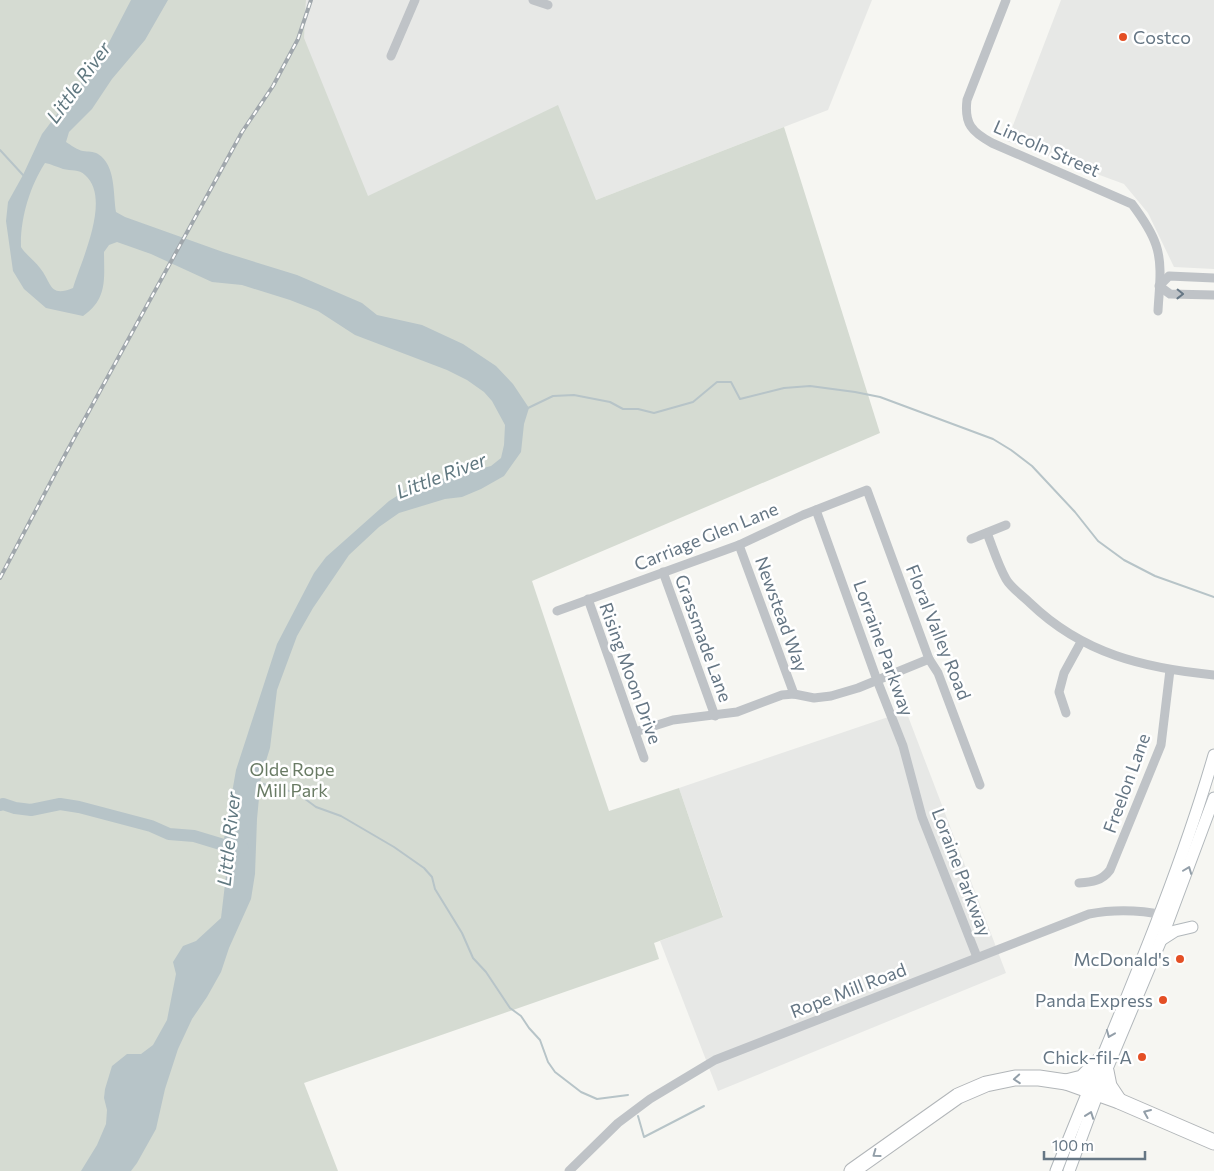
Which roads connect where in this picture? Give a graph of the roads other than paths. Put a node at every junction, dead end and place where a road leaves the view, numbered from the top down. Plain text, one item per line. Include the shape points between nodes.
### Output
1 (414, 0) edge
2 (533, 0) edge
3 (1006, 0) edge
4 (548, 5) dead end
5 (391, 56) dead end
6 (1214, 278) edge
7 (1159, 286) junction
8 (1214, 295) edge
9 (1158, 311) dead end
10 (867, 490) joint
11 (816, 510) junction
12 (1006, 525) dead end
13 (987, 533) junction
14 (971, 539) dead end
15 (739, 545) junction
16 (663, 572) junction
17 (588, 599) junction
18 (557, 611) dead end
19 (1081, 642) junction
20 (929, 659) junction
21 (1170, 670) junction
22 (1214, 675) edge
23 (877, 680) junction
24 (794, 694) junction
25 (1066, 714) dead end
26 (715, 716) junction
27 (635, 732) junction
28 (1214, 755) edge
29 (644, 758) dead end
30 (980, 785) dead end
31 (1214, 798) edge
32 (917, 799) joint
33 (1079, 883) dead end
34 (1159, 914) junction
35 (1170, 916) junction
36 (1192, 927) dead end
37 (1161, 940) junction
38 (977, 957) junction
39 (1103, 1066) junction
40 (1066, 1082) junction
41 (1093, 1092) junction
42 (1120, 1101) junction
43 (1214, 1142) edge
44 (1063, 1170) edge
45 (569, 1171) edge
46 (852, 1171) edge

1 - 5 street
2 - 4 street
3 - 7 street, Lincoln Street via 967,100 968,123 975,134 992,143 1132,204 1156,245 1160,263
6 - 7 street via 1169,276
7 -> 8 street via 1170,294
7 - 9 street, Lincoln Street
10 - 11 street, Carriage Glen Lane
10 - 20 street, Floral Valley Road
11 - 15 street, Carriage Glen Lane
11 - 23 street, Lorraine Parkway
12 - 13 street
13 - 14 street
13 - 19 street via 1007,580 1044,616
15 - 16 street, Carriage Glen Lane
15 - 24 street, Newstead Way
16 - 17 street, Carriage Glen Lane
16 - 26 street, Grassmade Lane
17 - 18 street, Carriage Glen Lane
17 - 27 street, Rising Moon Drive
19 - 21 street via 1127,660
19 - 25 street via 1064,673 1060,692
20 - 23 street
20 - 30 street, Floral Valley Road via 938,673
21 - 22 street
21 - 33 street, Freelon Lane via 1161,745 1110,870 1095,882
23 - 24 street via 831,696 814,698
23 - 32 street, Lorraine Parkway via 903,746
24 - 26 street
26 - 27 street via 673,720
27 - 29 street, Rising Moon Drive
28 - 34 main road
35 -> 31 main road
32 - 38 street, Loraine Parkway
34 - 35 street, Rope Mill Road
34 - 38 street, Rope Mill Road via 1113,910 1089,914
34 -> 39 main road
35 - 37 main road
36 - 37 main road
37 - 39 main road
38 - 45 street, Rope Mill Road via 715,1060 650,1098 624,1118
39 - 40 highway via 1082,1078
39 - 41 main road
39 - 42 highway via 1109,1086
40 - 41 highway
40 -> 46 highway via 1015,1078 969,1090
41 - 42 highway
41 - 44 main road
43 -> 42 highway

